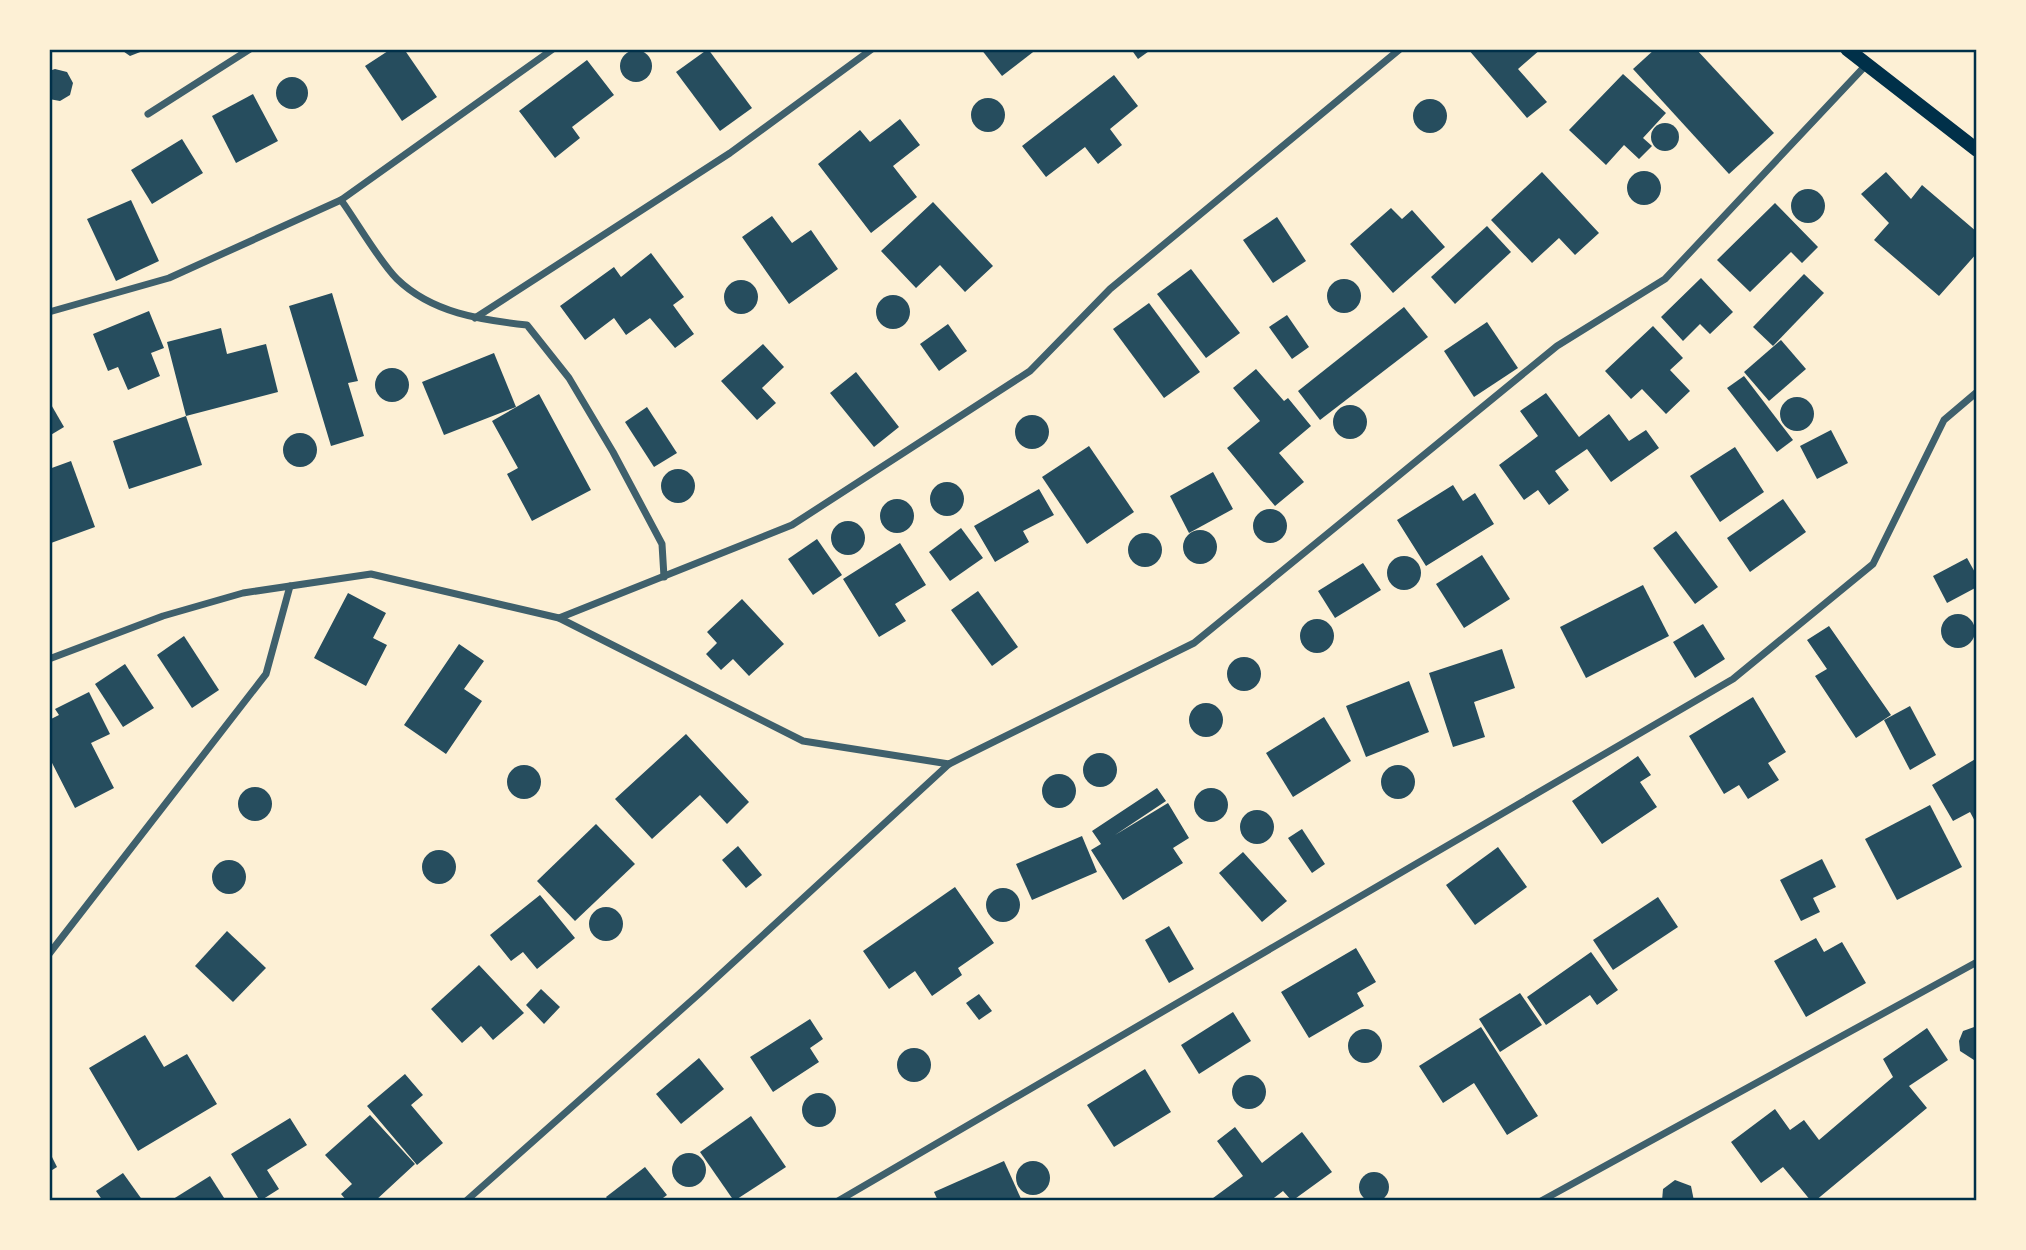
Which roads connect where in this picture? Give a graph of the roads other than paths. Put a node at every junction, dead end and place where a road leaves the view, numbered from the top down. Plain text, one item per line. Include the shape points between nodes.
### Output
1 (250, 49) edge
2 (553, 49) edge
3 (872, 49) edge
4 (1400, 49) edge
5 (1847, 49) edge
6 (1867, 64) junction
7 (148, 114) dead end
8 (1977, 150) edge
9 (341, 200) junction
10 (49, 312) edge
11 (474, 319) junction
12 (1977, 392) edge
13 (664, 577) junction
14 (290, 586) junction
15 (559, 618) junction
16 (49, 659) edge
17 (949, 764) junction
18 (49, 954) edge
19 (1977, 962) edge
20 (466, 1201) edge
21 (838, 1201) edge
22 (1541, 1201) edge

1 - 7 street
2 - 9 street
3 - 11 street via 730,153
4 - 13 street via 1110,289 1030,371 792,525
5 - 6 main road
6 - 8 main road
6 - 17 street via 1665,279 1558,346 1194,643
9 - 10 street via 169,278
9 - 11 street via 397,279 439,306
11 - 13 street via 527,325 569,378 662,544
12 - 21 street via 1944,420 1873,564 1732,679
13 - 15 street
14 - 15 street via 371,574
14 - 16 street via 243,593 163,616
14 - 18 street via 266,674
15 - 17 street via 803,741
17 - 20 street
19 - 22 street

